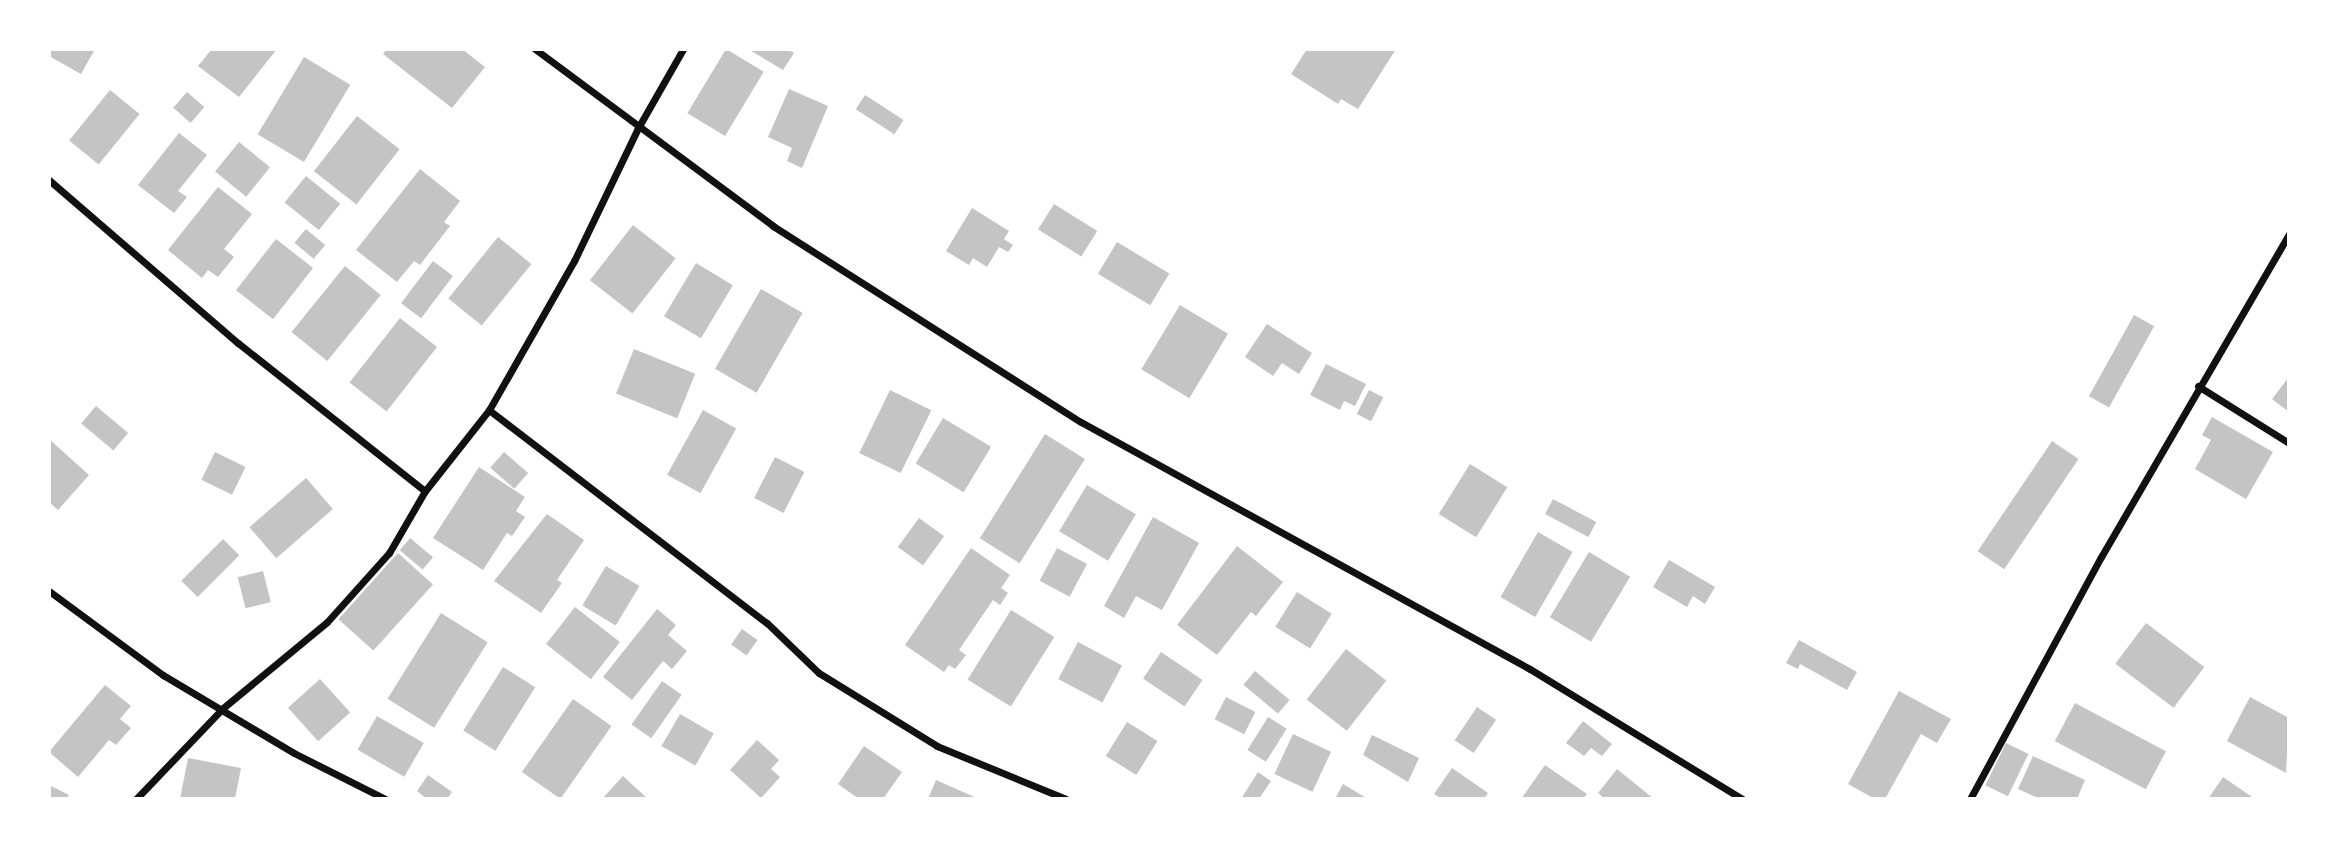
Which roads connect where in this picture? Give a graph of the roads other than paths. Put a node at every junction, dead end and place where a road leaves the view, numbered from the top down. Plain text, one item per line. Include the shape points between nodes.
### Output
1 (535, 49) edge
2 (683, 49) edge
3 (638, 128) junction
4 (49, 180) edge
5 (2289, 234) edge
6 (2198, 386) junction
7 (489, 410) junction
8 (2289, 443) edge
9 (425, 491) junction
10 (49, 591) edge
11 (223, 708) junction
12 (136, 799) edge
13 (385, 799) edge
14 (1066, 799) edge
15 (1742, 799) edge
16 (1970, 799) edge

1 - 3 street
2 - 3 street
3 - 7 street via 574,261
3 - 15 street via 772,226 1082,422 1530,669
4 - 9 street via 238,343
5 - 6 street
6 - 8 street
6 - 16 street
7 - 9 street
7 - 14 street via 767,623 831,681 937,746
9 - 11 street via 389,553 327,622
10 - 11 street via 163,675
11 - 12 street
11 - 13 street via 294,753

